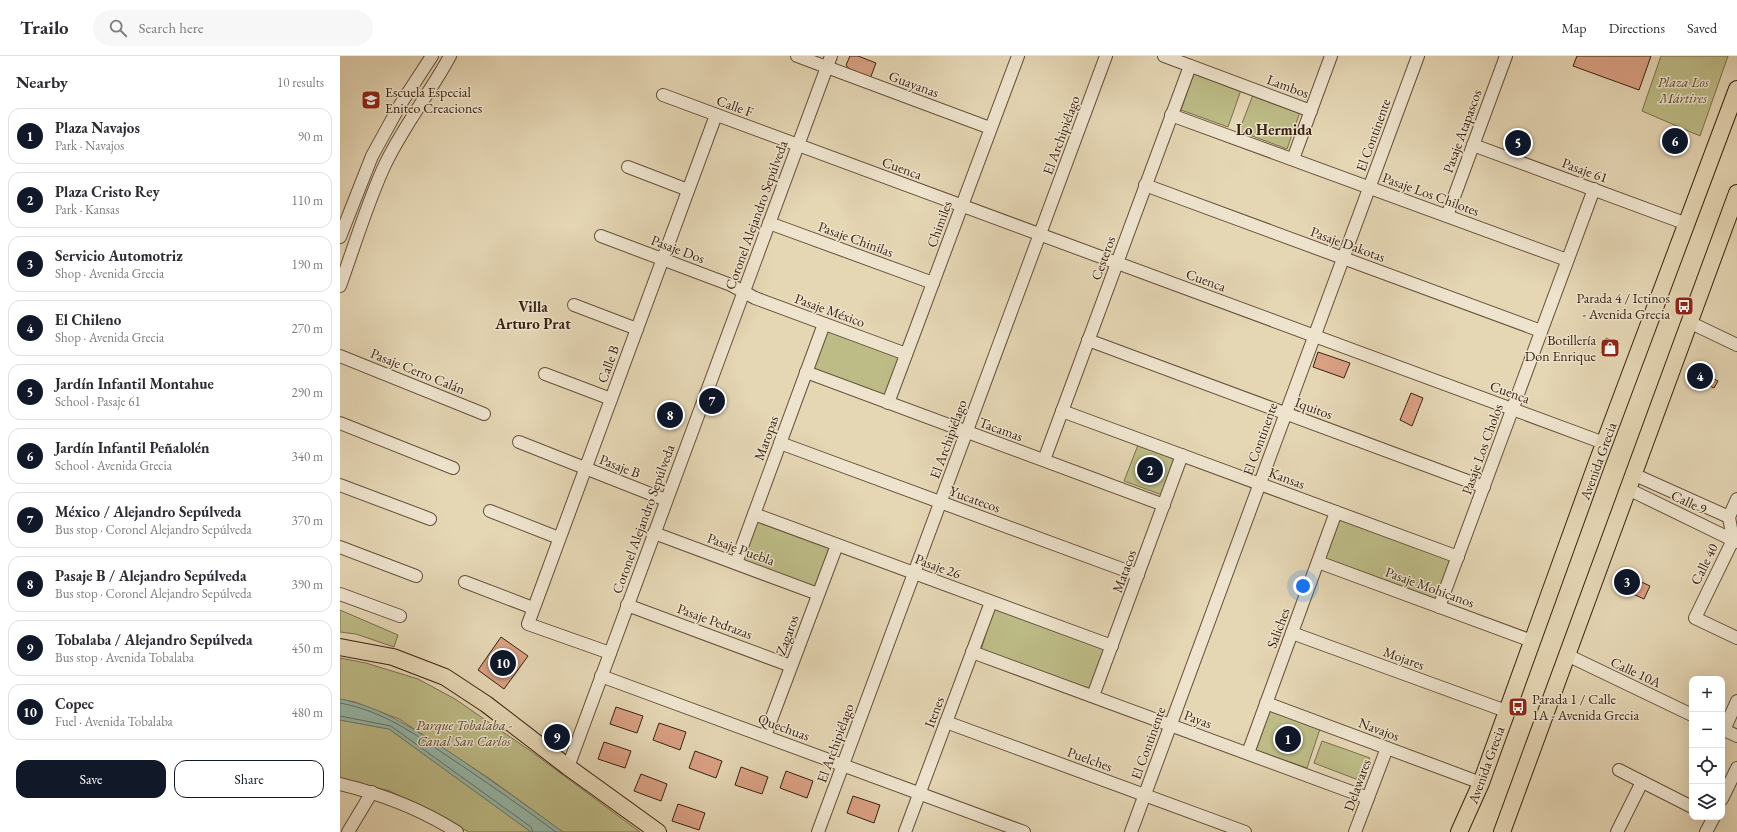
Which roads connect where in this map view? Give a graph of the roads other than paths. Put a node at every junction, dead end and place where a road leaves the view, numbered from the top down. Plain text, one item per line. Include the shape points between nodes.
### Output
1 (432, 56) edge
2 (450, 56) edge
3 (797, 56) edge
4 (831, 56) edge
5 (1106, 56) edge
6 (1164, 56) edge
7 (1331, 56) edge
8 (1418, 56) edge
9 (1506, 56) edge
10 (1014, 57) edge
11 (1190, 66) junction
12 (826, 68) junction
13 (1737, 89) edge
14 (663, 95) dead end
15 (1311, 110) junction
16 (716, 115) junction
17 (1172, 115) junction
18 (990, 128) junction
19 (798, 145) junction
20 (1473, 145) junction
21 (1293, 159) junction
22 (628, 167) dead end
23 (1145, 186) junction
24 (1369, 187) junction
25 (688, 190) junction
26 (1594, 190) junction
27 (1737, 193) edge
28 (962, 206) junction
29 (1447, 216) junction
30 (769, 222) junction
31 (1687, 224) junction
32 (1040, 234) junction
33 (601, 236) dead end
34 (340, 237) edge
35 (1343, 258) junction
36 (662, 260) junction
37 (1568, 260) junction
38 (1117, 263) junction
39 (933, 283) junction
40 (340, 286) edge
41 (743, 292) junction
42 (574, 305) dead end
43 (1689, 322) junction
44 (824, 324) junction
45 (637, 329) junction
46 (1541, 332) junction
47 (1314, 336) junction
48 (1088, 340) junction
49 (1737, 345) edge
50 (906, 354) junction
51 (340, 356) edge
52 (806, 372) junction
53 (544, 374) dead end
54 (611, 399) junction
55 (888, 403) junction
56 (1512, 409) junction
57 (1062, 411) junction
58 (1286, 413) junction
59 (484, 414) dead end
60 (340, 423) edge
61 (966, 432) junction
62 (519, 442) dead end
63 (780, 443) junction
64 (1604, 443) junction
65 (1182, 455) junction
66 (1044, 460) junction
67 (454, 468) dead end
68 (585, 468) junction
69 (1630, 482) junction
70 (1259, 484) junction
71 (340, 485) edge
72 (1484, 487) junction
73 (666, 500) junction
74 (1737, 500) edge
75 (940, 502) junction
76 (1164, 505) junction
77 (490, 511) dead end
78 (1336, 512) junction
79 (754, 514) junction
80 (1729, 517) junction
81 (430, 519) dead end
82 (654, 533) junction
83 (560, 538) junction
84 (1735, 541) edge
85 (837, 545) junction
86 (340, 547) edge
87 (1458, 557) junction
88 (1318, 562) junction
89 (736, 563) junction
90 (914, 573) junction
91 (1138, 575) junction
92 (416, 576) dead end
93 (465, 582) dead end
94 (340, 594) edge
95 (818, 594) junction
96 (991, 602) junction
97 (627, 605) junction
98 (1439, 607) junction
99 (533, 608) junction
100 (400, 616) dead end
101 (1292, 633) junction
102 (1737, 638) edge
103 (1532, 641) junction
104 (1112, 646) junction
105 (340, 647) edge
106 (972, 652) junction
107 (610, 653) junction
108 (1567, 655) junction
109 (791, 666) junction
110 (601, 676) junction
111 (1093, 696) junction
112 (1737, 701) edge
113 (1266, 703) junction
114 (1506, 711) junction
115 (1689, 714) edge
116 (946, 722) junction
117 (1170, 725) junction
118 (1725, 725) edge
119 (1725, 730) edge
120 (765, 736) junction
121 (1737, 736) edge
122 (1387, 748) junction
123 (1248, 753) junction
124 (843, 765) junction
125 (568, 767) junction
126 (1737, 768) edge
127 (1619, 770) dead end
128 (1642, 782) junction
129 (1481, 783) junction
130 (340, 784) edge
131 (372, 792) junction
132 (919, 793) junction
133 (1725, 793) edge
134 (1144, 795) junction
135 (1368, 798) junction
136 (1689, 806) edge
137 (1712, 820) edge
138 (348, 832) edge
139 (456, 832) edge
140 (658, 832) edge
141 (818, 832) edge
142 (905, 832) edge
143 (1024, 832) edge
144 (1131, 832) edge
145 (1245, 832) edge
146 (1355, 832) edge
147 (1459, 832) edge
148 (1502, 832) edge
149 (1617, 832) edge
150 (1706, 832) edge

1 - 34 street via 400,104 372,156
2 - 40 street via 409,120 383,169
3 - 12 street, Guayanas
4 - 12 street, Coronel Alejandro Sepúlveda
5 - 32 street, El Archipiélago
6 - 11 street, Lambos
7 - 15 street
8 - 24 street, El Continente
9 - 20 street, Pasaje Atapascos
10 - 18 street, Chimiles
11 - 15 street, Lambos
11 - 17 street, Cesteros
12 - 18 street, Guayanas
12 - 19 street, Coronel Alejandro Sepúlveda
13 - 31 main road, Avenida Grecia
14 - 16 street, Calle F
15 - 21 street
16 - 19 street, Calle F
16 - 25 street, Calle B
17 - 21 street, Pasaje Los Chilotes
17 - 23 street, Cesteros
18 - 28 street, Chimiles
19 - 28 street, Cuenca
19 - 30 street, Coronel Alejandro Sepúlveda
20 - 26 street, Pasaje 61
20 - 29 street, Pasaje Atapascos
21 - 24 street, Pasaje Los Chilotes
22 - 25 street
23 - 35 street, Pasaje Dakotas
23 - 38 street, Cesteros
24 - 29 street, Pasaje Los Chilotes
24 - 35 street, El Continente
25 - 36 street, Calle B
26 - 31 street, Pasaje 61
26 - 37 street, Pasaje Los Cholos
27 - 43 main road
28 - 32 street, Cuenca
28 - 39 street, Chimiles
29 - 37 street, Pasaje Los Chilotes
30 - 39 street, Pasaje Chinilas
30 - 41 street, Coronel Alejandro Sepúlveda
31 - 64 main road, Avenida Grecia
32 - 38 street, Cuenca
32 - 61 street, El Archipiélago
33 - 36 street, Pasaje Dos
35 - 46 street, Pasaje Dakotas
35 - 47 street, El Continente
36 - 41 street, Pasaje Dos via 731,285
36 - 45 street, Calle B
37 - 46 street, Pasaje Los Cholos
38 - 47 street, Cuenca
38 - 48 street, Cesteros
39 - 50 street, Chimiles
41 - 44 street, Pasaje México
41 - 73 street, Coronel Alejandro Sepúlveda
42 - 45 street
43 - 49 street
43 - 69 main road
44 - 50 street, Pasaje México
44 - 52 street, Maropas
45 - 54 street, Calle B
46 - 56 street, Pasaje Los Cholos
47 - 56 street, Cuenca
47 - 58 street, El Continente
48 - 57 street, Cesteros
48 - 58 street, Iquitos
50 - 55 street, Chimiles
51 - 59 street, Pasaje Cerro Calán
52 - 55 street, Tacamas
52 - 63 street, Maropas
53 - 54 street
54 - 68 street, Calle B
55 - 61 street, Tacamas
56 - 64 street, Cuenca
56 - 72 street, Pasaje Los Cholos
57 - 65 street, Kansas
57 - 66 street, Cesteros
58 - 70 street, El Continente
58 - 72 street, Iquitos
60 - 67 street
61 - 66 street, Tacamas
61 - 75 street, El Archipiélago
62 - 68 street, Pasaje B
63 - 75 street, Yucatecos
63 - 79 street, Maropas
64 - 103 main road, Avenida Grecia
65 - 70 street, Kansas
65 - 76 street, Matacos
66 - 76 street, Tacamas
68 - 73 street, Pasaje B
68 - 83 street, Calle B
69 - 80 street, Calle 9
69 - 84 street, Calle 9
69 - 108 main road
70 - 78 street, Kansas
70 - 117 street, El Continente
71 - 81 street
72 - 87 street, Pasaje Los Cholos
73 - 82 street, Coronel Alejandro Sepúlveda
74 - 80 street
75 - 90 street, El Archipiélago
75 - 91 street, Yucatecos
76 - 91 street, Matacos
77 - 83 street
78 - 87 street, Kansas
78 - 88 street, Saliches
79 - 85 street, Pasaje 26
79 - 89 street, Maropas
80 - 84 street, Calle 40
82 - 89 street, Pasaje Puebla
82 - 97 street, Coronel Alejandro Sepúlveda
83 - 99 street, Calle B
84 - 102 street, Calle 40 via 1695,618
85 - 90 street, Pasaje 26
85 - 95 street, Zagaros
86 - 92 street
87 - 98 street, Pasaje Los Cholos
88 - 98 street, Pasaje Mohicanos
88 - 101 street, Saliches
89 - 95 street, Pasaje Puebla
90 - 96 street, Pasaje 26
90 - 124 street, El Archipiélago
91 - 104 street, Matacos
93 - 99 street
94 - 100 street
95 - 109 street, Zagaros
96 - 104 street, Pasaje 26
96 - 106 street, Itenes
97 - 107 street, Coronel Alejandro Sepúlveda
97 - 109 street, Pasaje Pedrazas
98 - 103 street, Pasaje Mohicanos
99 - 107 street, Calle B via 528,624
101 - 113 street, Saliches
101 - 114 street, Mojares
103 - 114 main road, Avenida Grecia
104 - 111 street, Matacos
105 - 125 main road via 393,657 445,677 486,704
106 - 111 street, Payas
106 - 116 street, Itenes
107 - 110 street, Coronel Alejandro Sepúlveda
108 - 115 street, Calle 10A
108 - 148 main road
109 - 120 street, Zagaros
110 - 120 street, Quechuas
110 - 125 street, Coronel Alejandro Sepúlveda
111 - 117 street, Payas
112 - 118 street
113 - 122 street, Navajos
113 - 123 street, Saliches
114 - 129 main road, Avenida Grecia
116 - 132 street, Itenes
116 - 134 street, Puelches
117 - 123 street, Payas
117 - 134 street, El Continente
119 - 121 street
120 - 124 street, Quechuas
122 - 129 street, Navajos
122 - 135 street, Delawares
123 - 135 street, Payas
124 - 132 street, Quechuas
124 - 141 street, El Archipiélago
125 - 140 main road
126 - 133 street
127 - 128 street
128 - 136 street
128 - 149 street
129 - 147 main road, Avenida Grecia
130 - 131 street
131 - 138 street
131 - 139 street via 416,810
132 - 142 street, Itenes
132 - 143 street, Quechuas
134 - 144 street, El Continente
134 - 145 street, Puelches
135 - 146 street, Delawares
137 - 150 street

